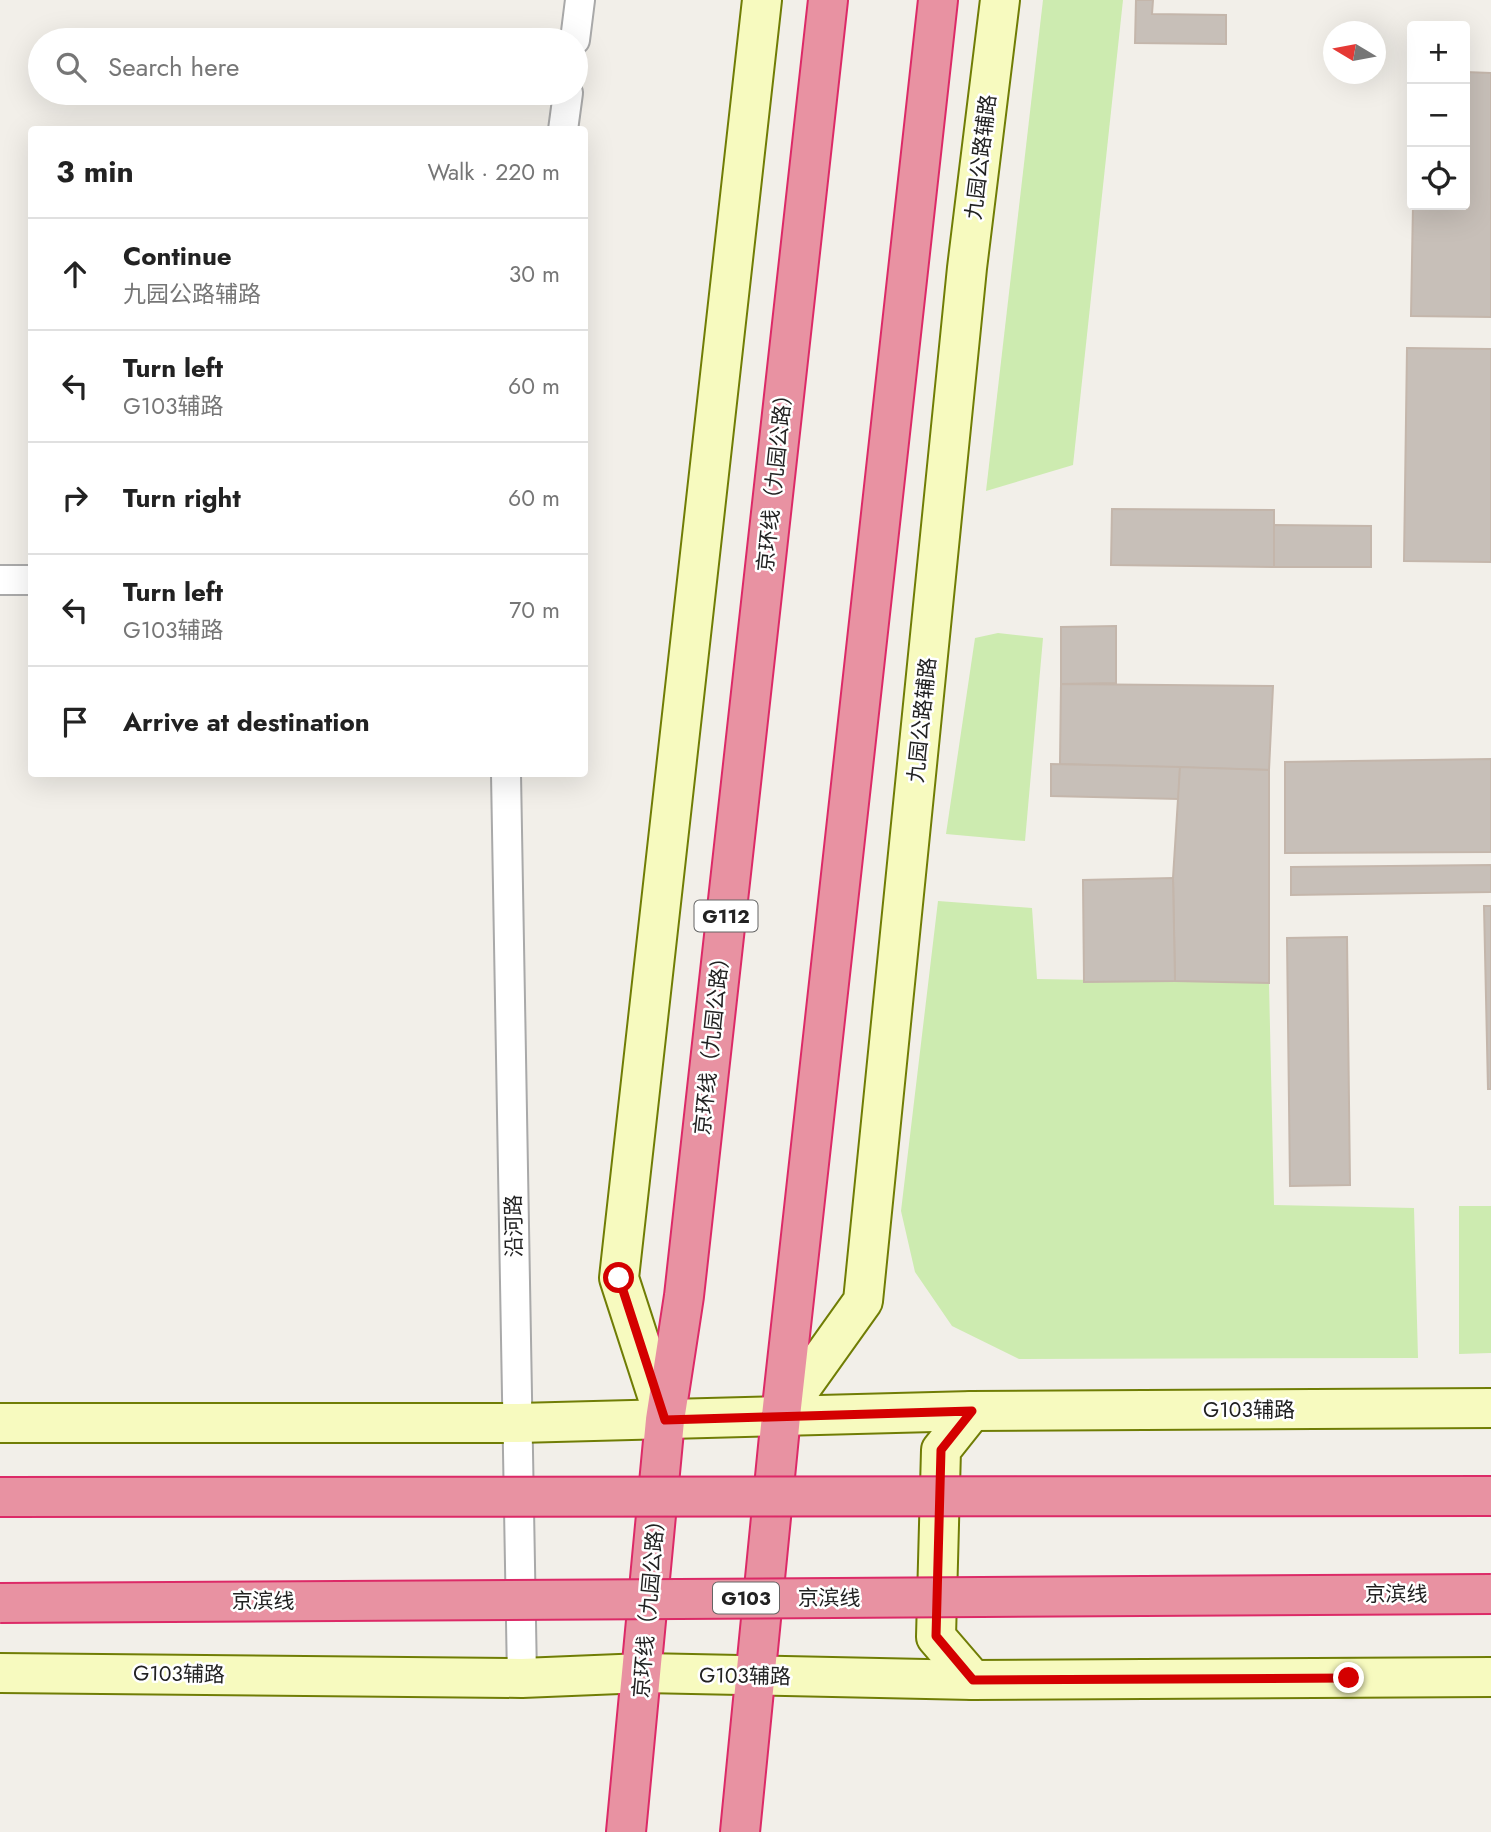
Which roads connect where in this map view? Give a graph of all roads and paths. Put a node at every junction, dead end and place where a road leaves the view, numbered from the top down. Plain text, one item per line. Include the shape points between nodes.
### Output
1 (580, 0) edge
2 (762, 0) edge
3 (828, 0) edge
4 (938, 0) edge
5 (1000, 0) edge
6 (576, 28) edge
7 (566, 105) edge
8 (564, 126) edge
9 (0, 580) edge
10 (28, 580) edge
11 (506, 777) edge
12 (1491, 1408) edge
13 (972, 1411) junction
14 (781, 1416) junction
15 (665, 1420) junction
16 (0, 1423) edge
17 (518, 1423) junction
18 (1491, 1496) edge
19 (0, 1497) edge
20 (1491, 1594) edge
21 (0, 1603) edge
22 (0, 1673) edge
23 (643, 1673) junction
24 (757, 1676) junction
25 (1491, 1677) edge
26 (522, 1678) junction
27 (973, 1680) junction
28 (626, 1832) edge
29 (740, 1832) edge

1 - 6 street
2 - 15 street via 619,1278
3 - 15 highway, 京环线（九园公路） / G112 via 684,1296
4 - 14 highway
5 - 14 street, 九园公路辅路 via 967,268 863,1301
7 - 8 street
9 - 10 street
11 - 17 street, 沿河路
12 - 13 street, G103辅路
13 - 14 street, G103辅路
13 - 27 street via 941,1450 936,1636
14 - 15 street, G103辅路
14 - 24 highway
15 - 17 street, G103辅路
15 - 23 highway, 京环线（九园公路） / G112
16 - 17 street, G103辅路
17 - 26 street, 沿河路
18 - 19 highway, bridge
20 - 21 highway, 京滨线 / G103, bridge
22 - 26 street, G103辅路
23 - 24 street, G103辅路
23 - 26 street, G103辅路
23 - 28 highway, 京环线（九园公路） / G112
24 - 27 street, G103辅路
24 - 29 highway
25 - 27 street, G103辅路

